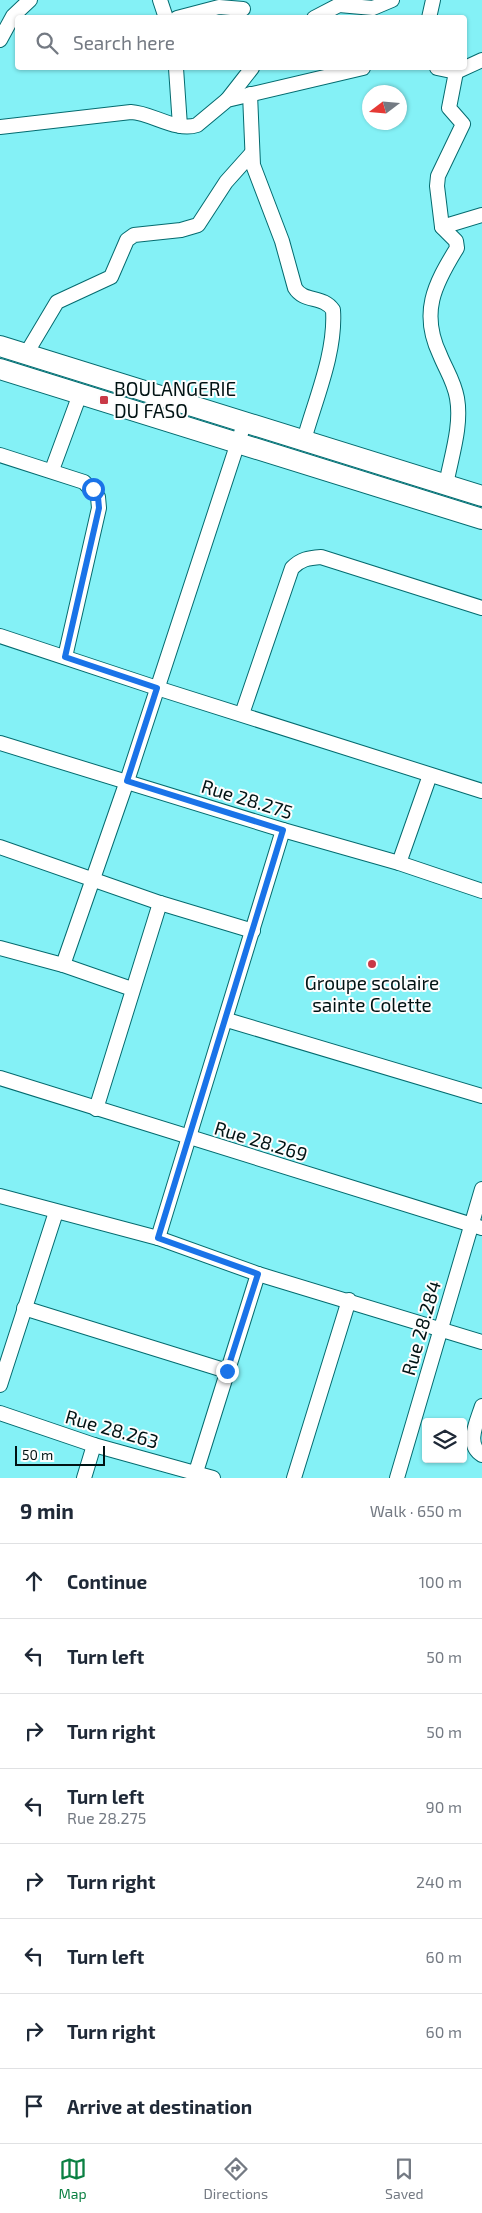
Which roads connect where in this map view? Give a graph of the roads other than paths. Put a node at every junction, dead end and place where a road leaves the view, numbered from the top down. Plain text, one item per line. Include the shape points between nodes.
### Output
1 (30, 0) edge
2 (160, 0) edge
3 (392, 0) edge
4 (433, 0) edge
5 (244, 9) edge
6 (165, 15) edge
7 (188, 15) edge
8 (320, 15) edge
9 (430, 15) edge
10 (0, 40) edge
11 (482, 60) edge
12 (467, 67) edge
13 (176, 70) edge
14 (250, 70) edge
15 (354, 70) edge
16 (446, 70) edge
17 (460, 70) edge
18 (456, 72) junction
19 (250, 94) junction
20 (227, 100) junction
21 (180, 126) junction
22 (0, 127) edge
23 (251, 154) junction
24 (482, 215) edge
25 (442, 227) junction
26 (0, 346) edge
27 (26, 354) junction
28 (0, 370) edge
29 (80, 394) junction
30 (245, 421) junction
31 (304, 440) junction
32 (237, 444) junction
33 (0, 455) edge
34 (52, 470) junction
35 (446, 485) junction
36 (482, 496) edge
37 (482, 519) edge
38 (482, 608) edge
39 (0, 636) edge
40 (65, 657) junction
41 (157, 688) junction
42 (242, 714) junction
43 (0, 743) edge
44 (430, 775) junction
45 (127, 781) junction
46 (482, 791) edge
47 (283, 830) junction
48 (0, 847) edge
49 (399, 863) junction
50 (92, 878) junction
51 (482, 891) edge
52 (160, 903) junction
53 (253, 931) junction
54 (0, 948) edge
55 (63, 965) junction
56 (132, 989) junction
57 (227, 1020) junction
58 (0, 1078) edge
59 (482, 1096) edge
60 (96, 1109) junction
61 (189, 1138) junction
62 (482, 1189) edge
63 (0, 1196) edge
64 (56, 1212) junction
65 (476, 1227) edge
66 (158, 1238) junction
67 (258, 1274) junction
68 (349, 1300) junction
69 (24, 1308) junction
70 (441, 1329) junction
71 (482, 1342) edge
72 (227, 1371) junction
73 (0, 1385) edge
74 (482, 1406) edge
75 (0, 1413) edge
76 (94, 1445) junction
77 (482, 1456) edge
78 (196, 1472) junction
79 (84, 1478) edge
80 (213, 1478) edge
81 (294, 1478) edge
82 (397, 1478) edge

1 - 10 street via 13,16
2 - 6 street
3 - 8 street via 373,8 339,5
4 - 9 street
5 - 7 street via 219,7
11 - 12 street
13 - 21 street
14 - 20 street
15 - 19 street
16 - 18 street
17 - 18 street
18 - 25 street via 449,108 463,124 438,176
19 - 20 street
19 - 23 street
20 - 21 street via 197,125
21 - 22 street via 131,112
23 - 27 street via 218,194 198,225 134,235 127,240 111,276 57,302
23 - 31 street via 295,288 306,298 323,300 333,310 323,383
24 - 25 street
25 - 35 street via 457,245 437,279 430,327 458,399 458,424
26 - 27 main road
27 - 30 main road
28 - 29 main road
29 - 32 main road
29 - 34 street
30 - 31 main road
30 - 32 street
31 - 35 main road
32 - 37 main road
32 - 41 street
33 - 34 street
34 - 40 street via 84,482 93,489 99,508
35 - 36 main road
38 - 42 street via 321,558 299,561 292,568
39 - 40 street
40 - 41 street
41 - 42 street
41 - 45 street
42 - 44 street
43 - 45 street, Rue 28.275
44 - 46 street
44 - 49 street
45 - 47 street, Rue 28.275
45 - 50 street
47 - 49 street, Rue 28.275
47 - 53 street
48 - 50 street
49 - 51 street, Rue 28.275
50 - 52 street
50 - 55 street
52 - 53 street
52 - 56 street
53 - 57 street
54 - 55 street
55 - 56 street
56 - 60 street
57 - 59 street
57 - 61 street
58 - 60 street, Rue 28.269
60 - 61 street, Rue 28.269
61 - 65 street, Rue 28.269
61 - 66 street
62 - 65 street, Rue 28.284
63 - 64 street
64 - 66 street
64 - 69 street
65 - 70 street, Rue 28.284
66 - 67 street
67 - 68 street
67 - 72 street
68 - 70 street
68 - 81 street
69 - 72 street
69 - 73 street
70 - 71 street
70 - 82 street, Rue 28.284
72 - 78 street
74 - 77 street via 473,1437 476,1450
75 - 76 street, Rue 28.263
76 - 78 street, Rue 28.263
76 - 79 street
78 - 80 street, Rue 28.263

